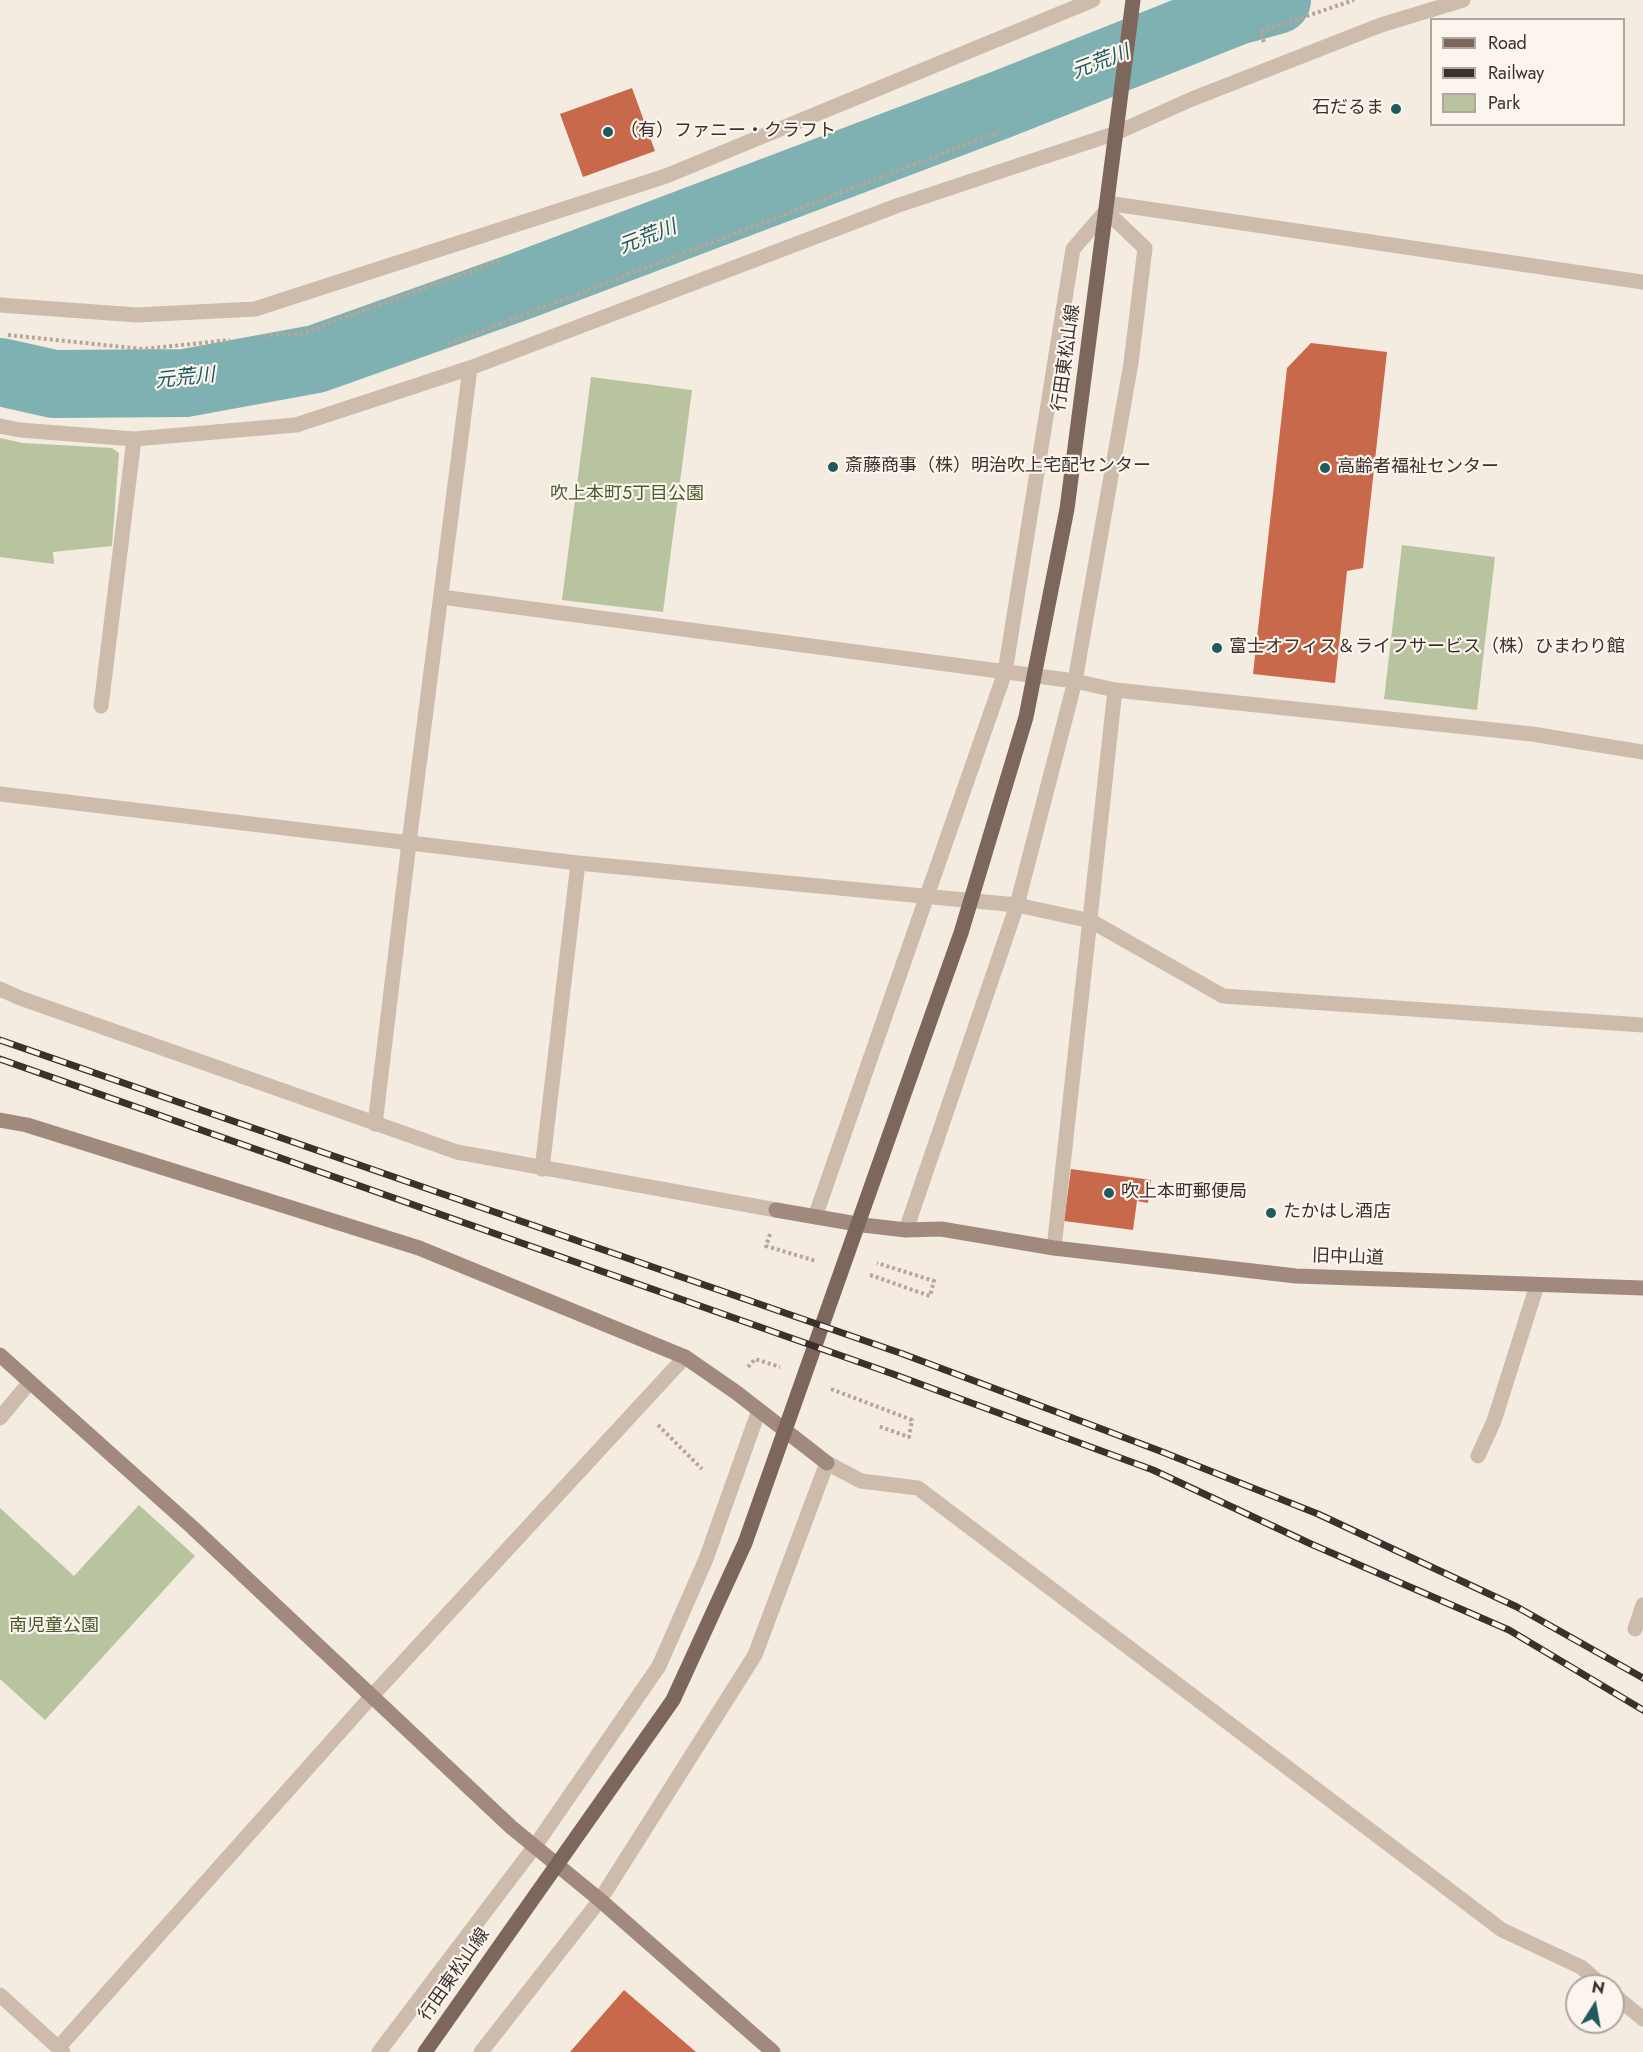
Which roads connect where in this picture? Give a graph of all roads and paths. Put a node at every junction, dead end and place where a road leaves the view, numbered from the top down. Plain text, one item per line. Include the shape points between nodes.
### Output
1 (1093, 0) edge
2 (1133, 0) edge
3 (1354, 0) edge
4 (1463, 0) edge
5 (1260, 32) dead end
6 (998, 132) dead end
7 (1116, 133) junction
8 (1107, 207) junction
9 (1643, 282) edge
10 (0, 304) edge
11 (0, 334) edge
12 (74, 344) dead end
13 (445, 345) dead end
14 (470, 368) junction
15 (0, 426) edge
16 (134, 439) junction
17 (441, 597) junction
18 (1005, 672) junction
19 (1075, 681) junction
20 (1114, 690) junction
21 (101, 706) dead end
22 (1643, 752) edge
23 (0, 794) edge
24 (409, 843) junction
25 (578, 863) junction
26 (927, 896) junction
27 (1017, 905) junction
28 (1091, 921) junction
29 (0, 989) edge
30 (1643, 1025) edge
31 (0, 1120) edge
32 (375, 1125) junction
33 (542, 1169) junction
34 (815, 1217) junction
35 (906, 1230) junction
36 (780, 1235) dead end
37 (1054, 1248) junction
38 (816, 1262) dead end
39 (877, 1263) dead end
40 (870, 1275) dead end
41 (1537, 1285) junction
42 (1643, 1288) edge
43 (0, 1355) edge
44 (685, 1356) junction
45 (30, 1382) junction
46 (831, 1389) dead end
47 (759, 1410) junction
48 (0, 1418) edge
49 (878, 1426) dead end
50 (1478, 1456) dead end
51 (828, 1463) junction
52 (1643, 1605) edge
53 (1635, 1629) dead end
54 (372, 1697) junction
55 (535, 1846) junction
56 (600, 1900) junction
57 (1589, 1974) edge
58 (0, 1995) edge
59 (1625, 2004) edge
60 (1643, 2019) edge
61 (61, 2050) edge
62 (379, 2052) edge
63 (425, 2052) edge
64 (481, 2052) edge
65 (773, 2052) edge

1 - 10 street via 666,176 255,309 137,315
2 - 7 main road, 行田東松山線
3 - 5 path
4 - 7 street via 1381,25
6 - 13 path
7 - 8 main road, 行田東松山線
7 - 14 street via 899,205
8 - 9 street
8 - 18 street via 1073,249
8 - 19 street via 1145,248 1131,363
8 - 63 main road, 行田東松山線 via 1067,509 1026,717 961,933 745,1543 673,1700
11 - 12 path
14 - 16 street via 296,425
14 - 17 street
15 - 16 street
16 - 21 street
17 - 18 street
17 - 24 street
18 - 19 street
18 - 26 street
19 - 20 street
19 - 27 street
20 - 22 street via 1532,734
20 - 28 street
23 - 24 street
24 - 25 street
24 - 32 street
25 - 26 street
25 - 33 street
26 - 27 street
26 - 34 street
27 - 28 street
27 - 35 street
28 - 30 street via 1223,996
28 - 37 street
29 - 32 street
31 - 44 street via 38,1128 419,1248
32 - 33 street via 457,1152
33 - 34 street, 旧中山道
34 - 35 street, 旧中山道
35 - 37 street, 旧中山道 via 941,1229
36 - 38 path via 771,1232 766,1246
37 - 41 street, 旧中山道 via 1296,1276
39 - 40 path via 934,1281 930,1296
41 - 42 street, 旧中山道
41 - 50 street via 1494,1421
43 - 45 street
44 - 47 street
44 - 54 street
45 - 48 street
45 - 54 street via 192,1527
46 - 49 path via 912,1420 909,1437
47 - 51 street
47 - 55 street via 706,1559 659,1666
51 - 56 street via 755,1655
51 - 57 street via 861,1481 918,1488 1502,1930
52 - 53 street
54 - 55 street
54 - 61 street
55 - 56 street
55 - 62 street
56 - 64 street
56 - 65 street
58 - 61 street
59 - 60 street

